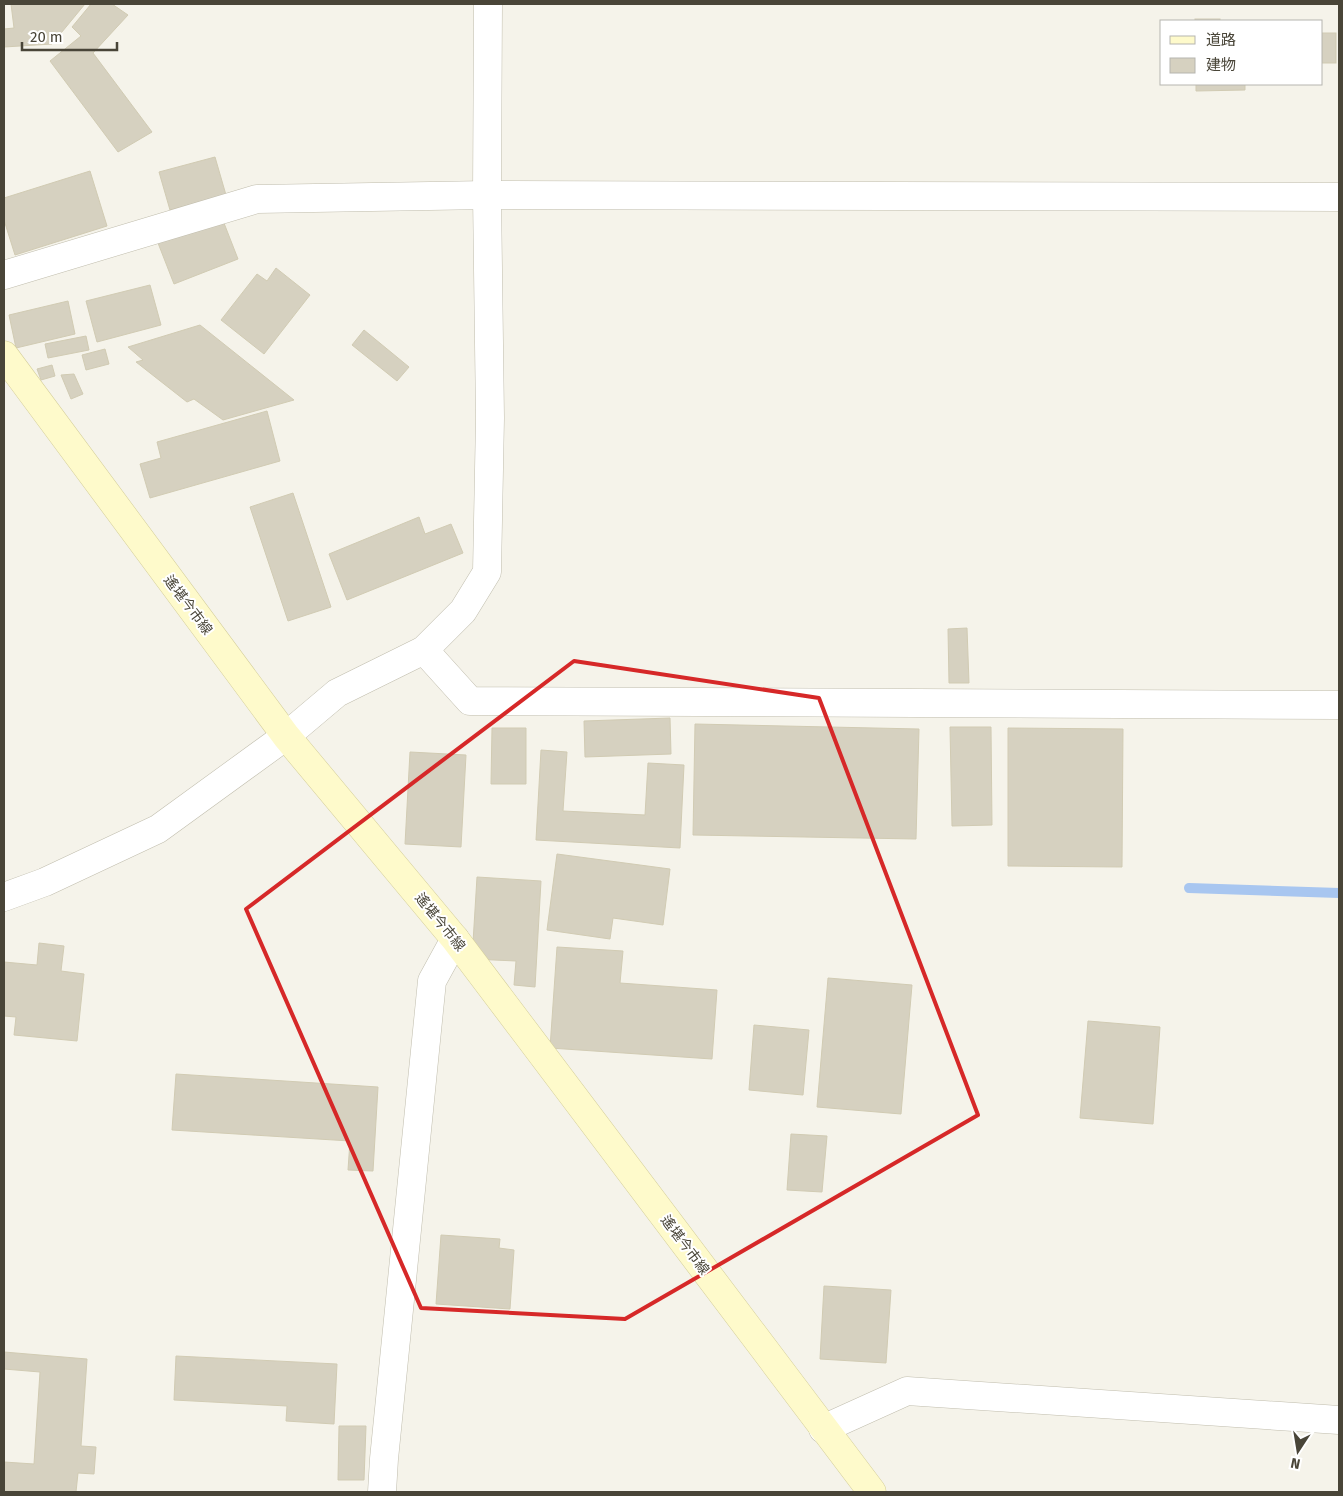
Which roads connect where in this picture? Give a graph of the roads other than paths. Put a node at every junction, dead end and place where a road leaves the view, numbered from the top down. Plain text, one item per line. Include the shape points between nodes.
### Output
1 (488, 4) edge
2 (487, 195) junction
3 (1339, 197) edge
4 (4, 275) edge
5 (4, 356) edge
6 (424, 650) junction
7 (1339, 705) edge
8 (286, 736) junction
9 (4, 896) edge
10 (455, 939) junction
11 (1339, 1420) edge
12 (823, 1429) junction
13 (382, 1492) edge
14 (872, 1492) edge

1 - 2 street
2 - 3 street
2 - 4 street via 257,199
2 - 6 street via 490,418 487,572 463,611
5 - 8 main road, 遙堪今市線
6 - 7 street via 470,701
6 - 8 street via 337,693
8 - 9 street via 158,829 45,882
8 - 10 main road, 遙堪今市線
10 - 12 main road, 遙堪今市線
10 - 13 street via 432,981
11 - 12 street via 907,1391
12 - 14 main road, 遙堪今市線

